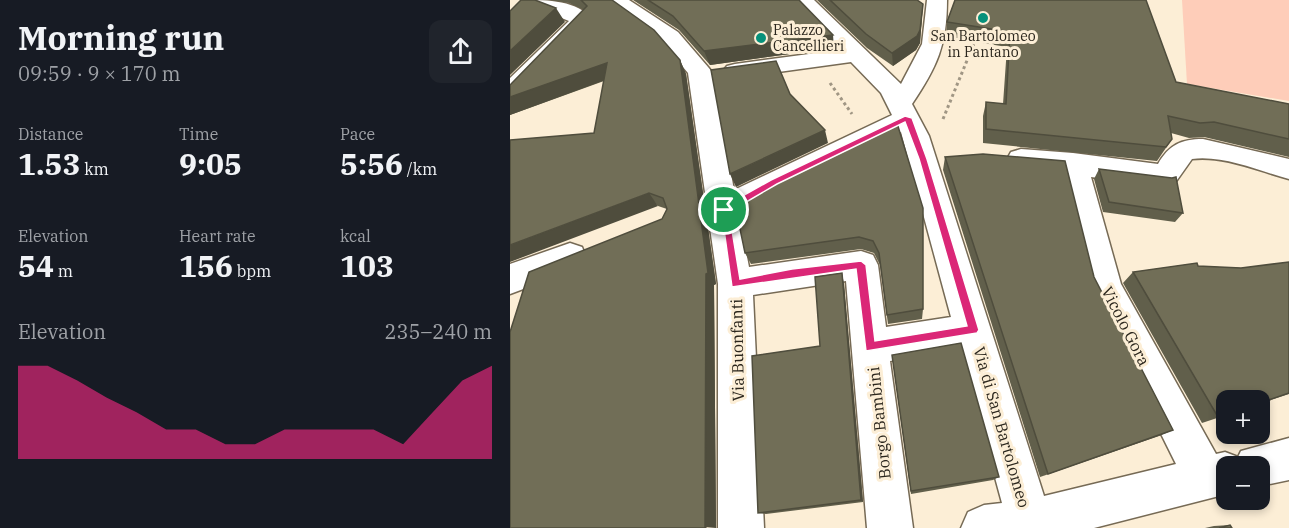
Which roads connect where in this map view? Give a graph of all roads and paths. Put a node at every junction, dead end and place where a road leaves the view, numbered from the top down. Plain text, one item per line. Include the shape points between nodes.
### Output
1 (534, 0) edge
2 (615, 0) edge
3 (802, 0) edge
4 (937, 0) edge
5 (975, 41) edge
6 (855, 50) junction
7 (815, 60) junction
8 (700, 76) junction
9 (510, 92) edge
10 (904, 110) junction
11 (869, 136) junction
12 (992, 156) edge
13 (932, 158) junction
14 (1073, 163) junction
15 (1289, 169) edge
16 (718, 205) junction
17 (600, 245) edge
18 (735, 284) junction
19 (519, 286) edge
20 (973, 330) junction
21 (870, 347) junction
22 (1289, 459) edge
23 (1270, 463) edge
24 (1216, 475) edge
25 (1030, 525) edge
26 (741, 528) edge
27 (890, 528) edge
28 (984, 528) edge

1 - 9 street via 571,12 582,20
2 - 8 street, Via Buonfanti via 670,37
3 - 6 street, Via di San Bartolomeo
4 - 10 street via 934,46
5 - 13 path
6 - 7 street
6 - 10 street, Via di San Bartolomeo via 892,89
7 - 8 street
7 - 11 path
8 - 16 street, Via Buonfanti
10 - 11 street
10 - 13 street, Via di San Bartolomeo
11 - 16 street
12 - 14 street
13 - 20 street, Via di San Bartolomeo
14 - 15 street via 1165,175 1182,152 1194,147
14 - 24 street, Vicolo Gora via 1105,287
16 - 18 street, Via Buonfanti
17 - 19 street
18 - 21 street, Borgo Bambini via 861,265
18 - 26 street, Via Buonfanti
20 - 21 street
20 - 25 street, Via di San Bartolomeo
21 - 27 street, Borgo Bambini
22 - 23 street
24 - 25 street
25 - 28 street

